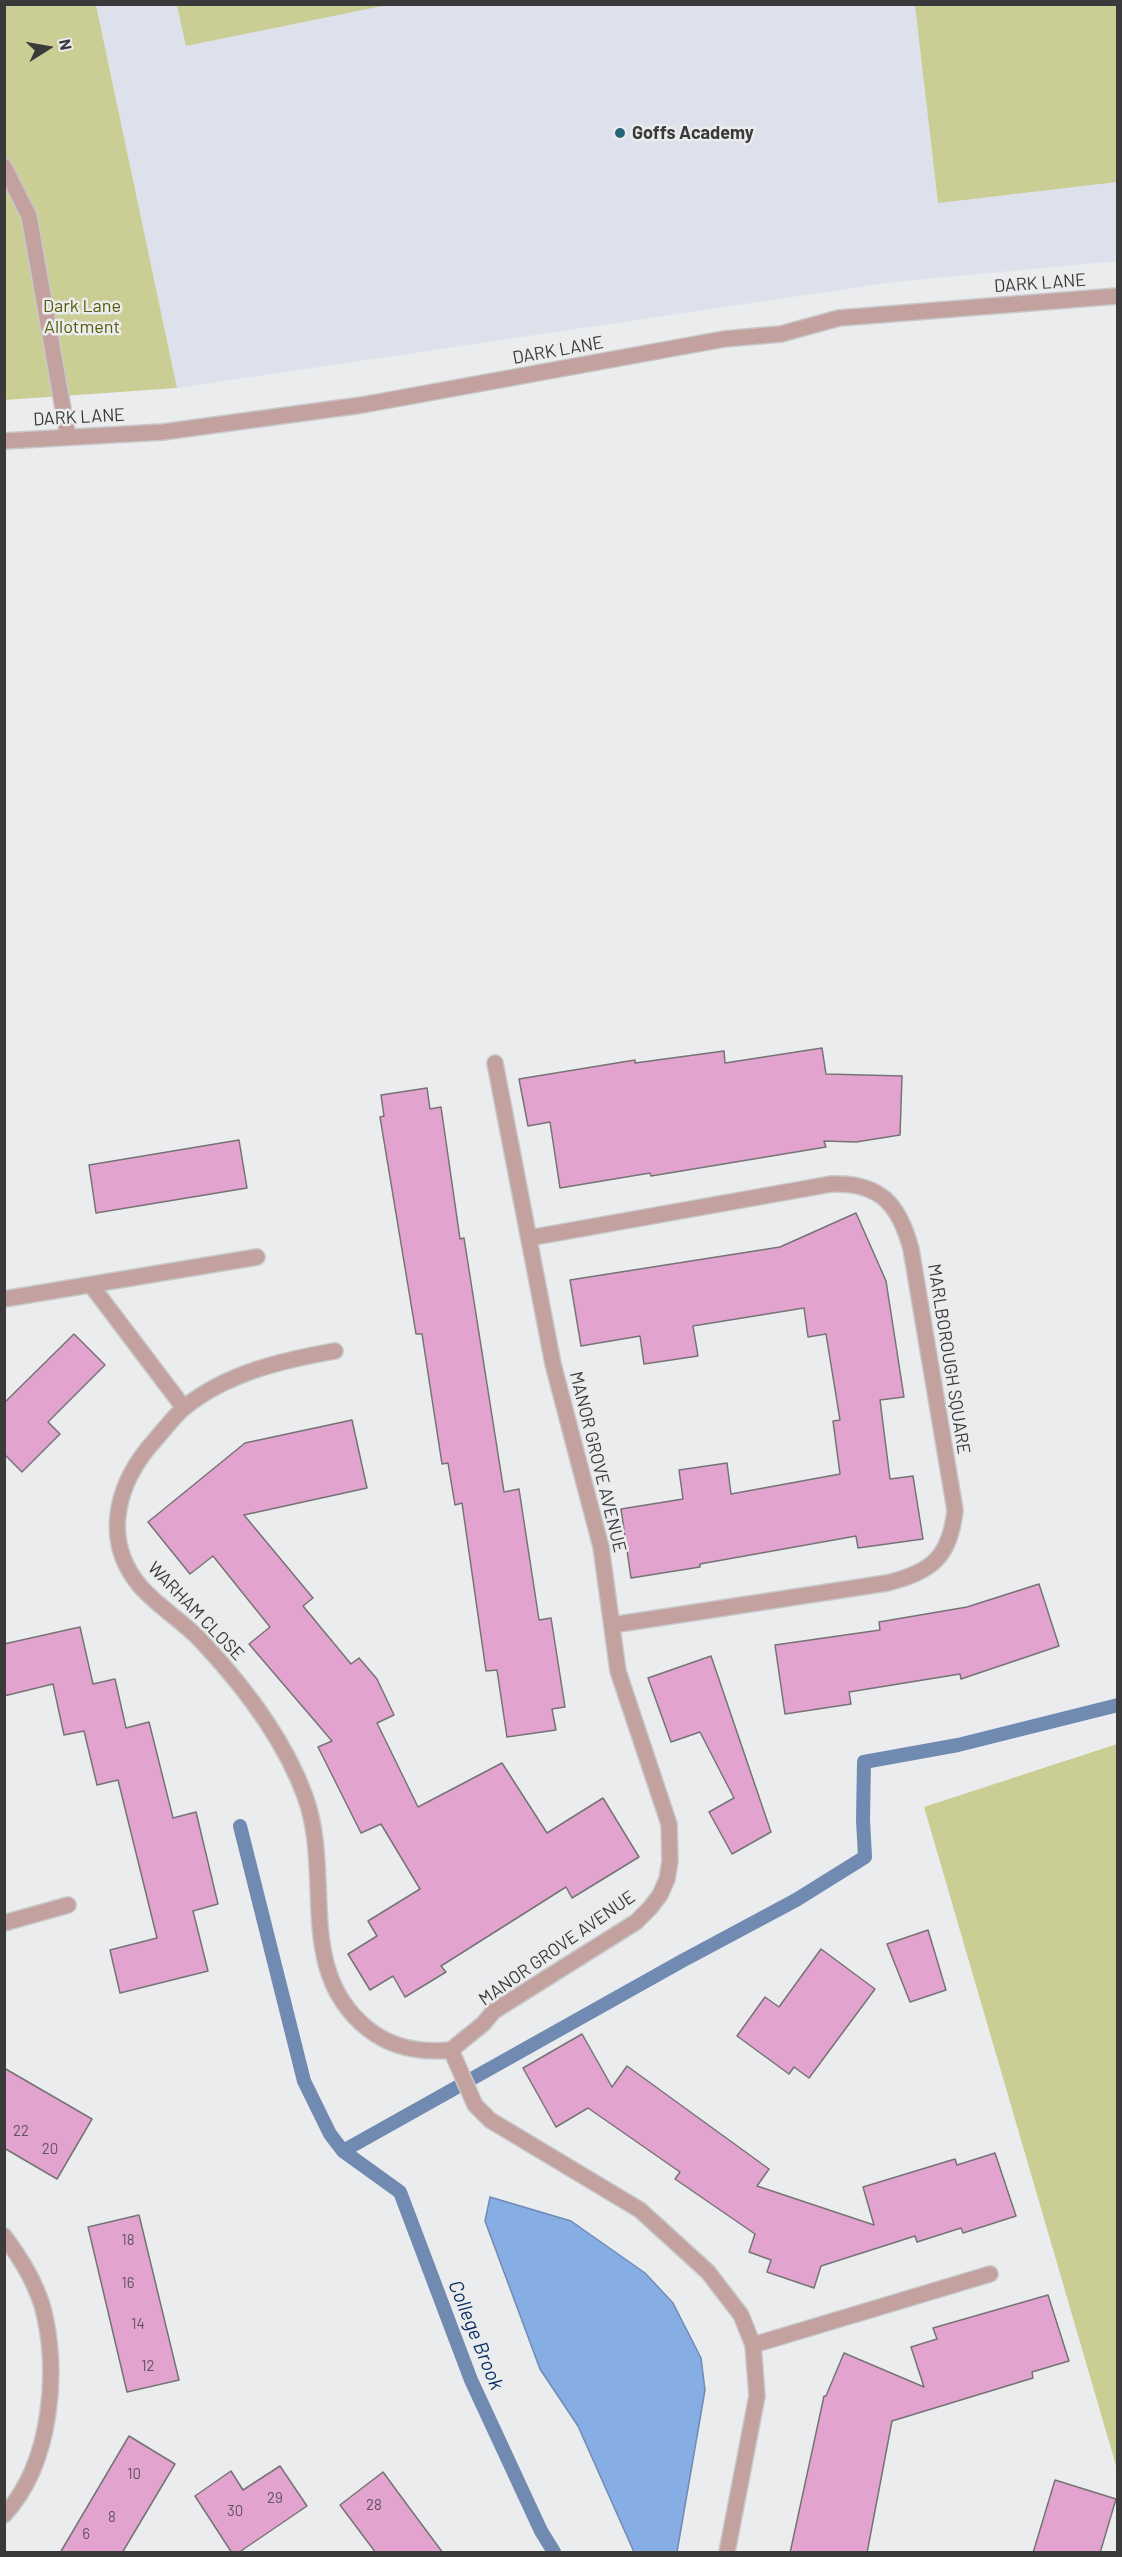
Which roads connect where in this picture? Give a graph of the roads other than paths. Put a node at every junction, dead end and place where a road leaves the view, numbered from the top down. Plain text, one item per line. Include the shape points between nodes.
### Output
1 (4, 166) edge
2 (1118, 296) edge
3 (68, 437) junction
4 (4, 441) edge
5 (495, 1063) dead end
6 (529, 1238) junction
7 (257, 1257) dead end
8 (91, 1285) junction
9 (4, 1299) edge
10 (335, 1351) dead end
11 (184, 1408) junction
12 (612, 1625) junction
13 (68, 1905) dead end
14 (4, 1923) edge
15 (451, 2050) junction
16 (4, 2236) edge
17 (990, 2274) dead end
18 (753, 2344) junction
19 (4, 2515) edge
20 (727, 2553) edge

1 - 3 street via 29,216
2 - 3 street, DARK LANE via 839,318 781,334 724,339 362,405 163,432
3 - 4 street, DARK LANE
5 - 6 street, MANOR GROVE AVENUE
6 - 12 street, MANOR GROVE AVENUE via 553,1364 601,1547
6 - 12 street, MARLBOROUGH SQUARE via 849,1184 874,1190 898,1212 911,1249 955,1510 949,1544 941,1555 918,1574 887,1584
7 - 8 street
8 - 9 street
8 - 11 street
10 - 11 street, WARHAM CLOSE via 235,1377
11 - 15 street, WARHAM CLOSE via 146,1450 120,1498 119,1546 126,1565 140,1586 204,1643 241,1687 265,1719 298,1779 316,1839 324,1962 339,2000 355,2019 391,2044 430,2052
12 - 15 street, MANOR GROVE AVENUE via 618,1671 669,1824 667,1879 655,1902 636,1922 494,2011
13 - 14 street
15 - 18 street via 475,2105 490,2120 640,2210 708,2272 741,2315
16 - 19 street via 26,2267 41,2303 52,2365 50,2396 37,2457 25,2485
17 - 18 street
18 - 20 street via 757,2396

